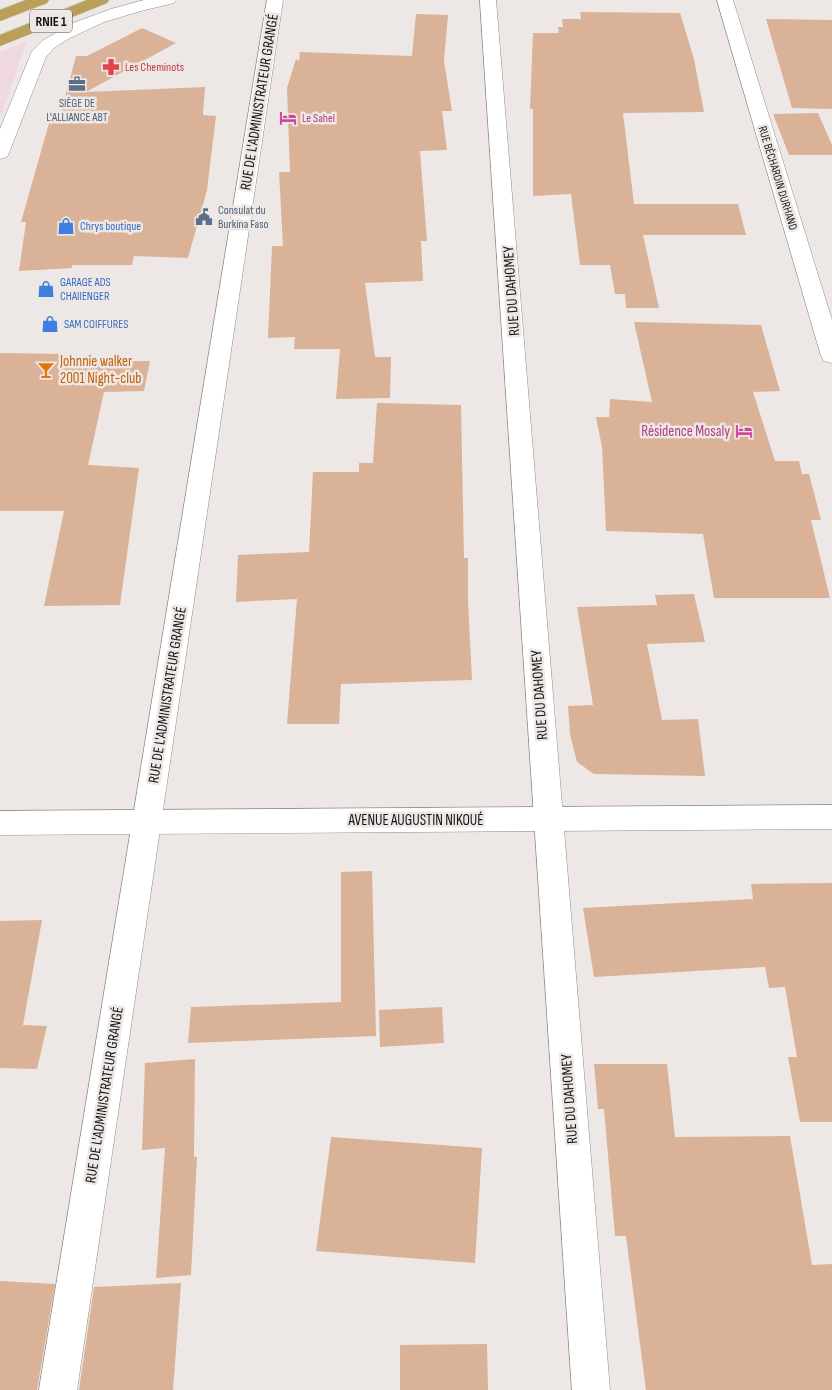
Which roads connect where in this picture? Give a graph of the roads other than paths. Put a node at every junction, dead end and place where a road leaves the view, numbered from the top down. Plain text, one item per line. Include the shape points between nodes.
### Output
1 (41, 0) edge
2 (101, 0) edge
3 (168, 0) edge
4 (274, 0) edge
5 (488, 0) edge
6 (725, 0) edge
7 (0, 16) edge
8 (0, 41) edge
9 (0, 153) edge
10 (832, 356) edge
11 (832, 817) edge
12 (548, 819) junction
13 (147, 822) junction
14 (0, 823) edge
15 (58, 1390) edge
16 (591, 1390) edge

1 - 7 highway, RNIE 1
2 - 8 highway, RNIE 1
3 - 9 street via 125,10 44,47
4 - 13 street, RUE DE L'ADMINISTRATEUR GRANGÉ
5 - 12 street, RUE DU DAHOMEY
6 - 10 street, RUE BÉCHARDIN DURHAND
11 - 12 street, AVENUE AUGUSTIN NIKOUÉ
12 - 13 street, AVENUE AUGUSTIN NIKOUÉ
12 - 16 street, RUE DU DAHOMEY
13 - 14 street, AVENUE AUGUSTIN NIKOUÉ
13 - 15 street, RUE DE L'ADMINISTRATEUR GRANGÉ

